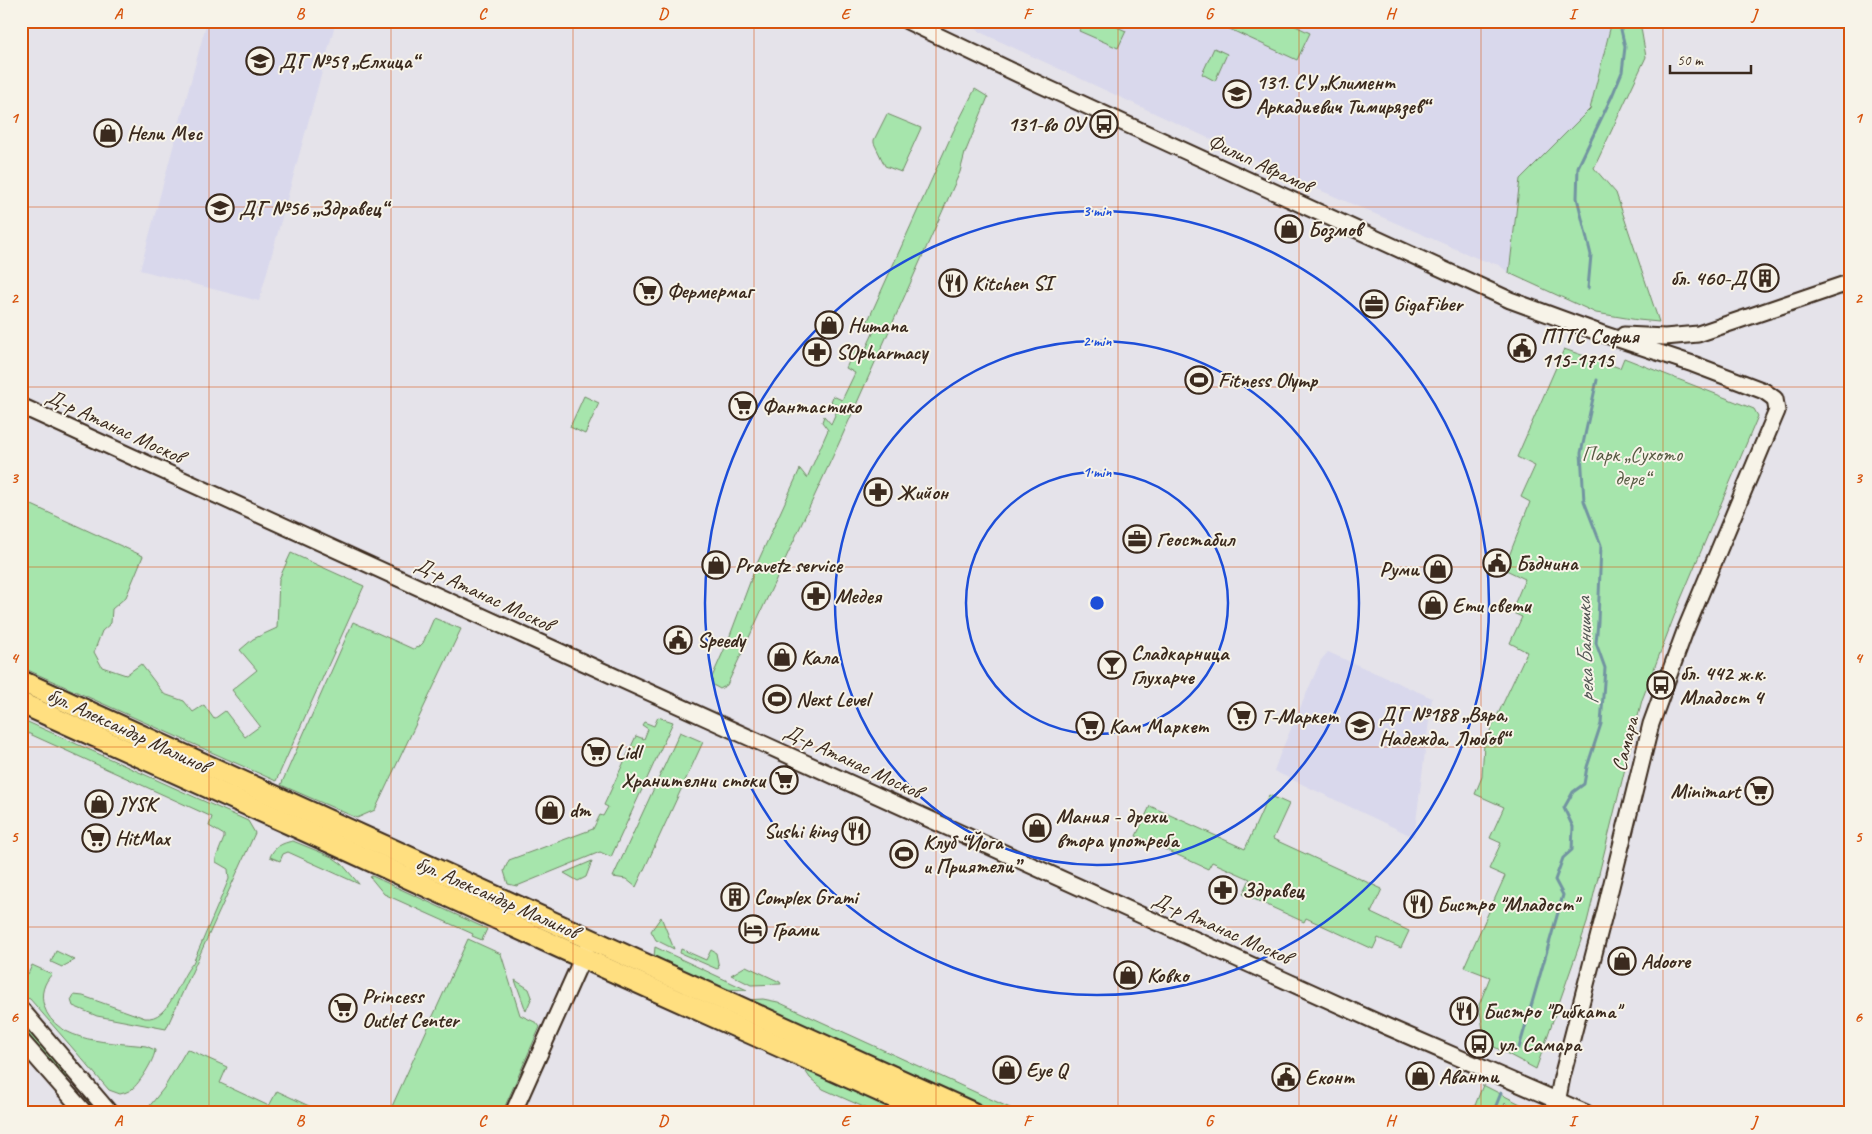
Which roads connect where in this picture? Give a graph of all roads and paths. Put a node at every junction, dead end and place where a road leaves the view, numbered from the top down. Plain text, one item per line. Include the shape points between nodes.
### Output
1 (907, 21) edge
2 (1851, 282) edge
3 (1600, 333) junction
4 (1698, 334) junction
5 (1693, 364) junction
6 (21, 406) edge
7 (21, 681) edge
8 (21, 703) edge
9 (591, 939) junction
10 (583, 958) junction
11 (21, 1008) edge
12 (21, 1040) edge
13 (1556, 1107) edge
14 (85, 1113) edge
15 (110, 1113) edge
16 (513, 1113) edge
17 (928, 1113) edge
18 (973, 1113) edge
19 (1586, 1113) edge

1 - 3 street, Филип Аврамов via 1495,293
2 - 4 street
3 - 4 street via 1665,337
3 - 5 street
4 - 5 street via 1689,338 1682,347 1685,358
5 - 13 street, Самара via 1764,392 1776,399 1777,411 1685,630 1651,724
6 - 13 street, Д-р Атанас Москов via 1388,1027
7 - 9 main road, бул. Александър Малинов
8 - 10 main road, бул. Александър Малинов
9 - 10 street
9 - 18 main road, бул. Александър Малинов
10 - 16 street
10 - 17 main road, бул. Александър Малинов
11 - 15 street
12 - 14 street
13 - 19 street, Д-р Атанас Москов

